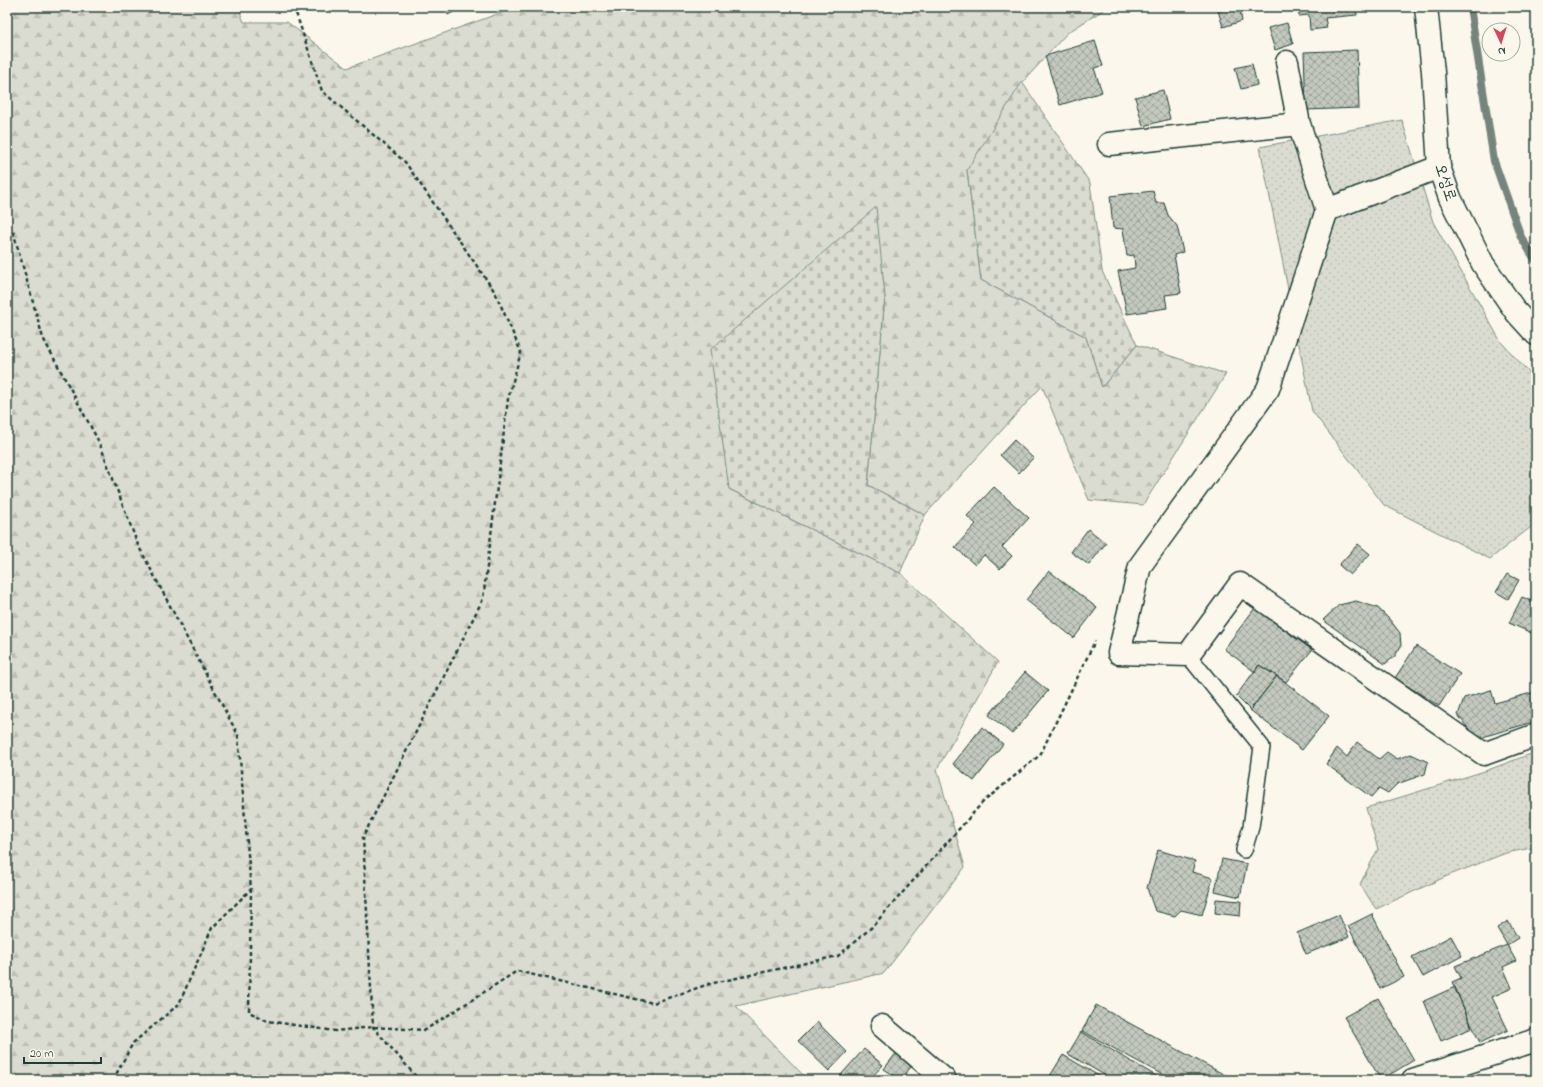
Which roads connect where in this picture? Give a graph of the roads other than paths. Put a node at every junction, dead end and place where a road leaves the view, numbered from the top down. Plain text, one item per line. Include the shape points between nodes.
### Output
1 (1426, 7) edge
2 (1287, 62) dead end
3 (1299, 124) junction
4 (1109, 144) dead end
5 (1439, 167) junction
6 (1327, 210) junction
7 (1536, 334) edge
8 (1188, 655) junction
9 (1536, 735) edge
10 (1244, 850) dead end
11 (882, 1026) dead end
12 (1536, 1040) edge
13 (945, 1080) edge
14 (1413, 1080) edge

1 - 5 street, 오성로
2 - 3 street
3 - 4 street
3 - 6 street
5 - 6 street
5 - 7 street, 오성로 via 1450,198 1483,264 1516,312
6 - 8 street via 1268,388 1140,566 1119,653
8 - 9 street via 1240,584 1484,754
8 - 10 lane via 1262,747 1251,827
11 - 13 street
12 - 14 street

